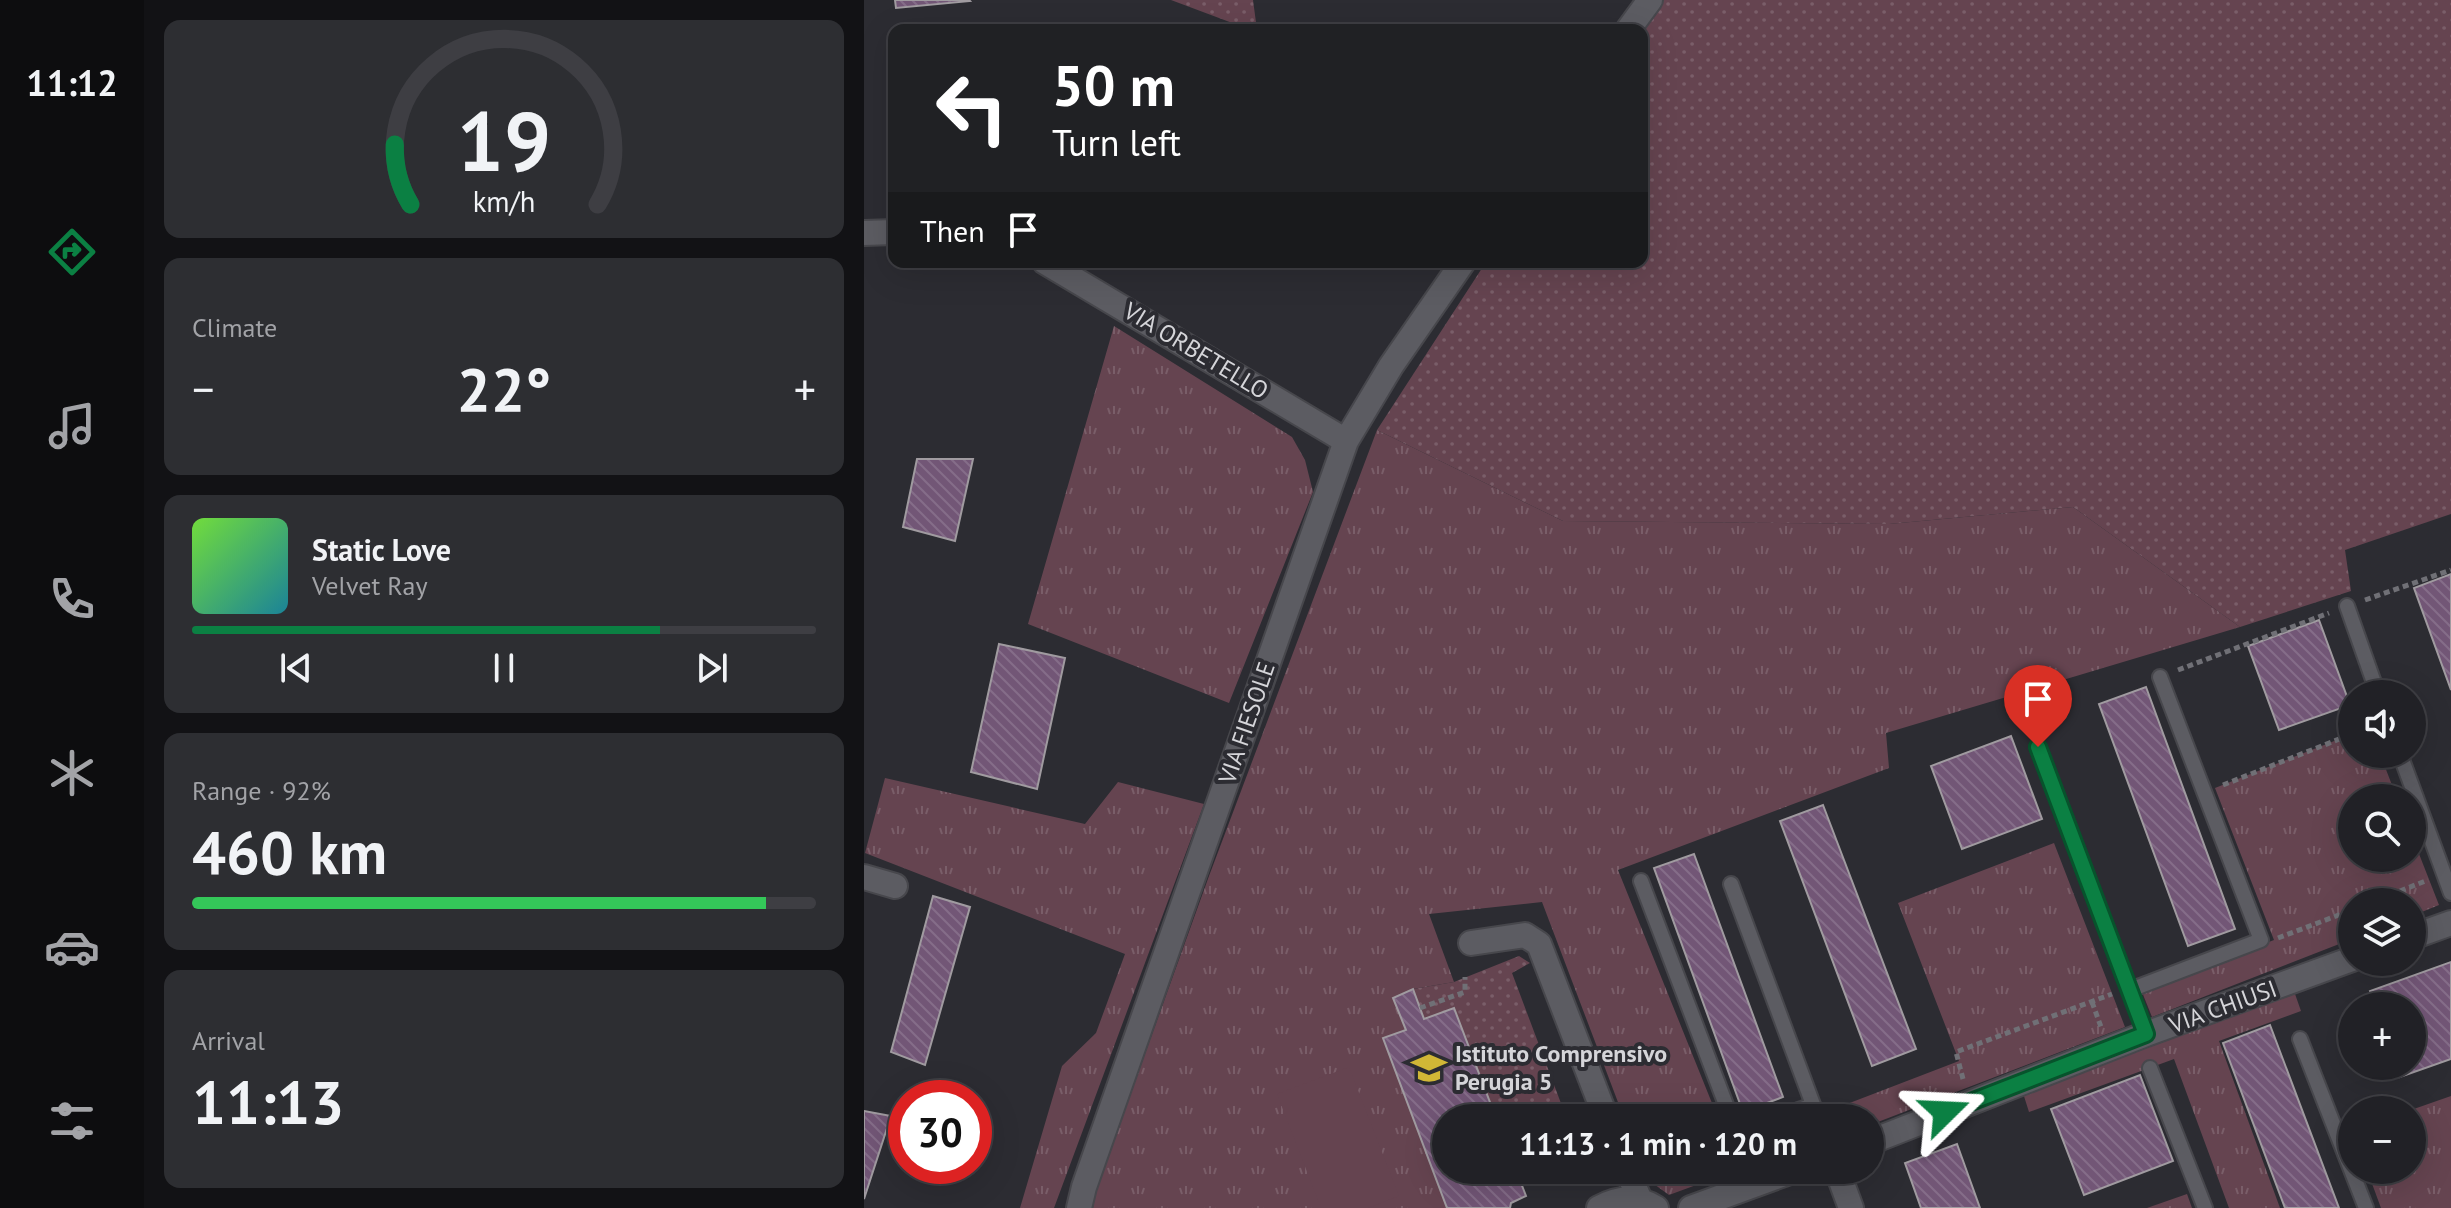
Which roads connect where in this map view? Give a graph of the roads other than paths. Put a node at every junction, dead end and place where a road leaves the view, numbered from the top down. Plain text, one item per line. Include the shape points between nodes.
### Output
1 (1650, 0) edge
2 (1632, 24) edge
3 (888, 232) edge
4 (864, 233) edge
5 (1055, 268) edge
6 (1459, 268) edge
7 (1346, 441) junction
8 (2347, 606) road end
9 (2160, 677) road end
10 (2373, 680) edge
11 (2038, 747) dead end
12 (2406, 768) edge
13 (2447, 871) edge
14 (864, 877) edge
15 (1641, 881) dead end
16 (1731, 884) dead end
17 (895, 886) dead end
18 (2451, 893) edge
19 (2451, 923) edge
20 (2426, 932) edge
21 (1471, 943) dead end
22 (2338, 964) edge
23 (2130, 990) junction
24 (2146, 1034) junction
25 (2300, 1039) dead end
26 (2150, 1068) dead end
27 (1601, 1104) edge
28 (1726, 1104) edge
29 (1812, 1104) edge
30 (1884, 1137) edge
31 (1636, 1184) edge
32 (1757, 1184) edge
33 (1842, 1184) edge
34 (1648, 1204) edge
35 (1079, 1208) edge
36 (1599, 1208) edge
37 (1691, 1208) edge
38 (1851, 1208) edge
39 (2205, 1208) edge
40 (2366, 1208) edge

1 - 2 street
3 - 4 street
5 - 7 street, VIA ORBETELLO
6 - 7 street, VIA FIESOLE
7 - 35 street, VIA FIESOLE
8 - 10 lane
9 - 23 lane via 2261,940
11 - 23 lane
12 - 13 lane
13 - 18 lane
14 - 17 street
15 - 28 lane
16 - 29 lane
19 - 20 street
21 - 27 street via 1525,935 1539,944
22 - 24 street, VIA CHIUSI
23 - 24 lane
24 - 30 street, VIA CHIUSI
25 - 40 lane
26 - 39 lane
31 - 34 street
32 - 37 street
33 - 38 street
34 - 36 street via 1625,1199

